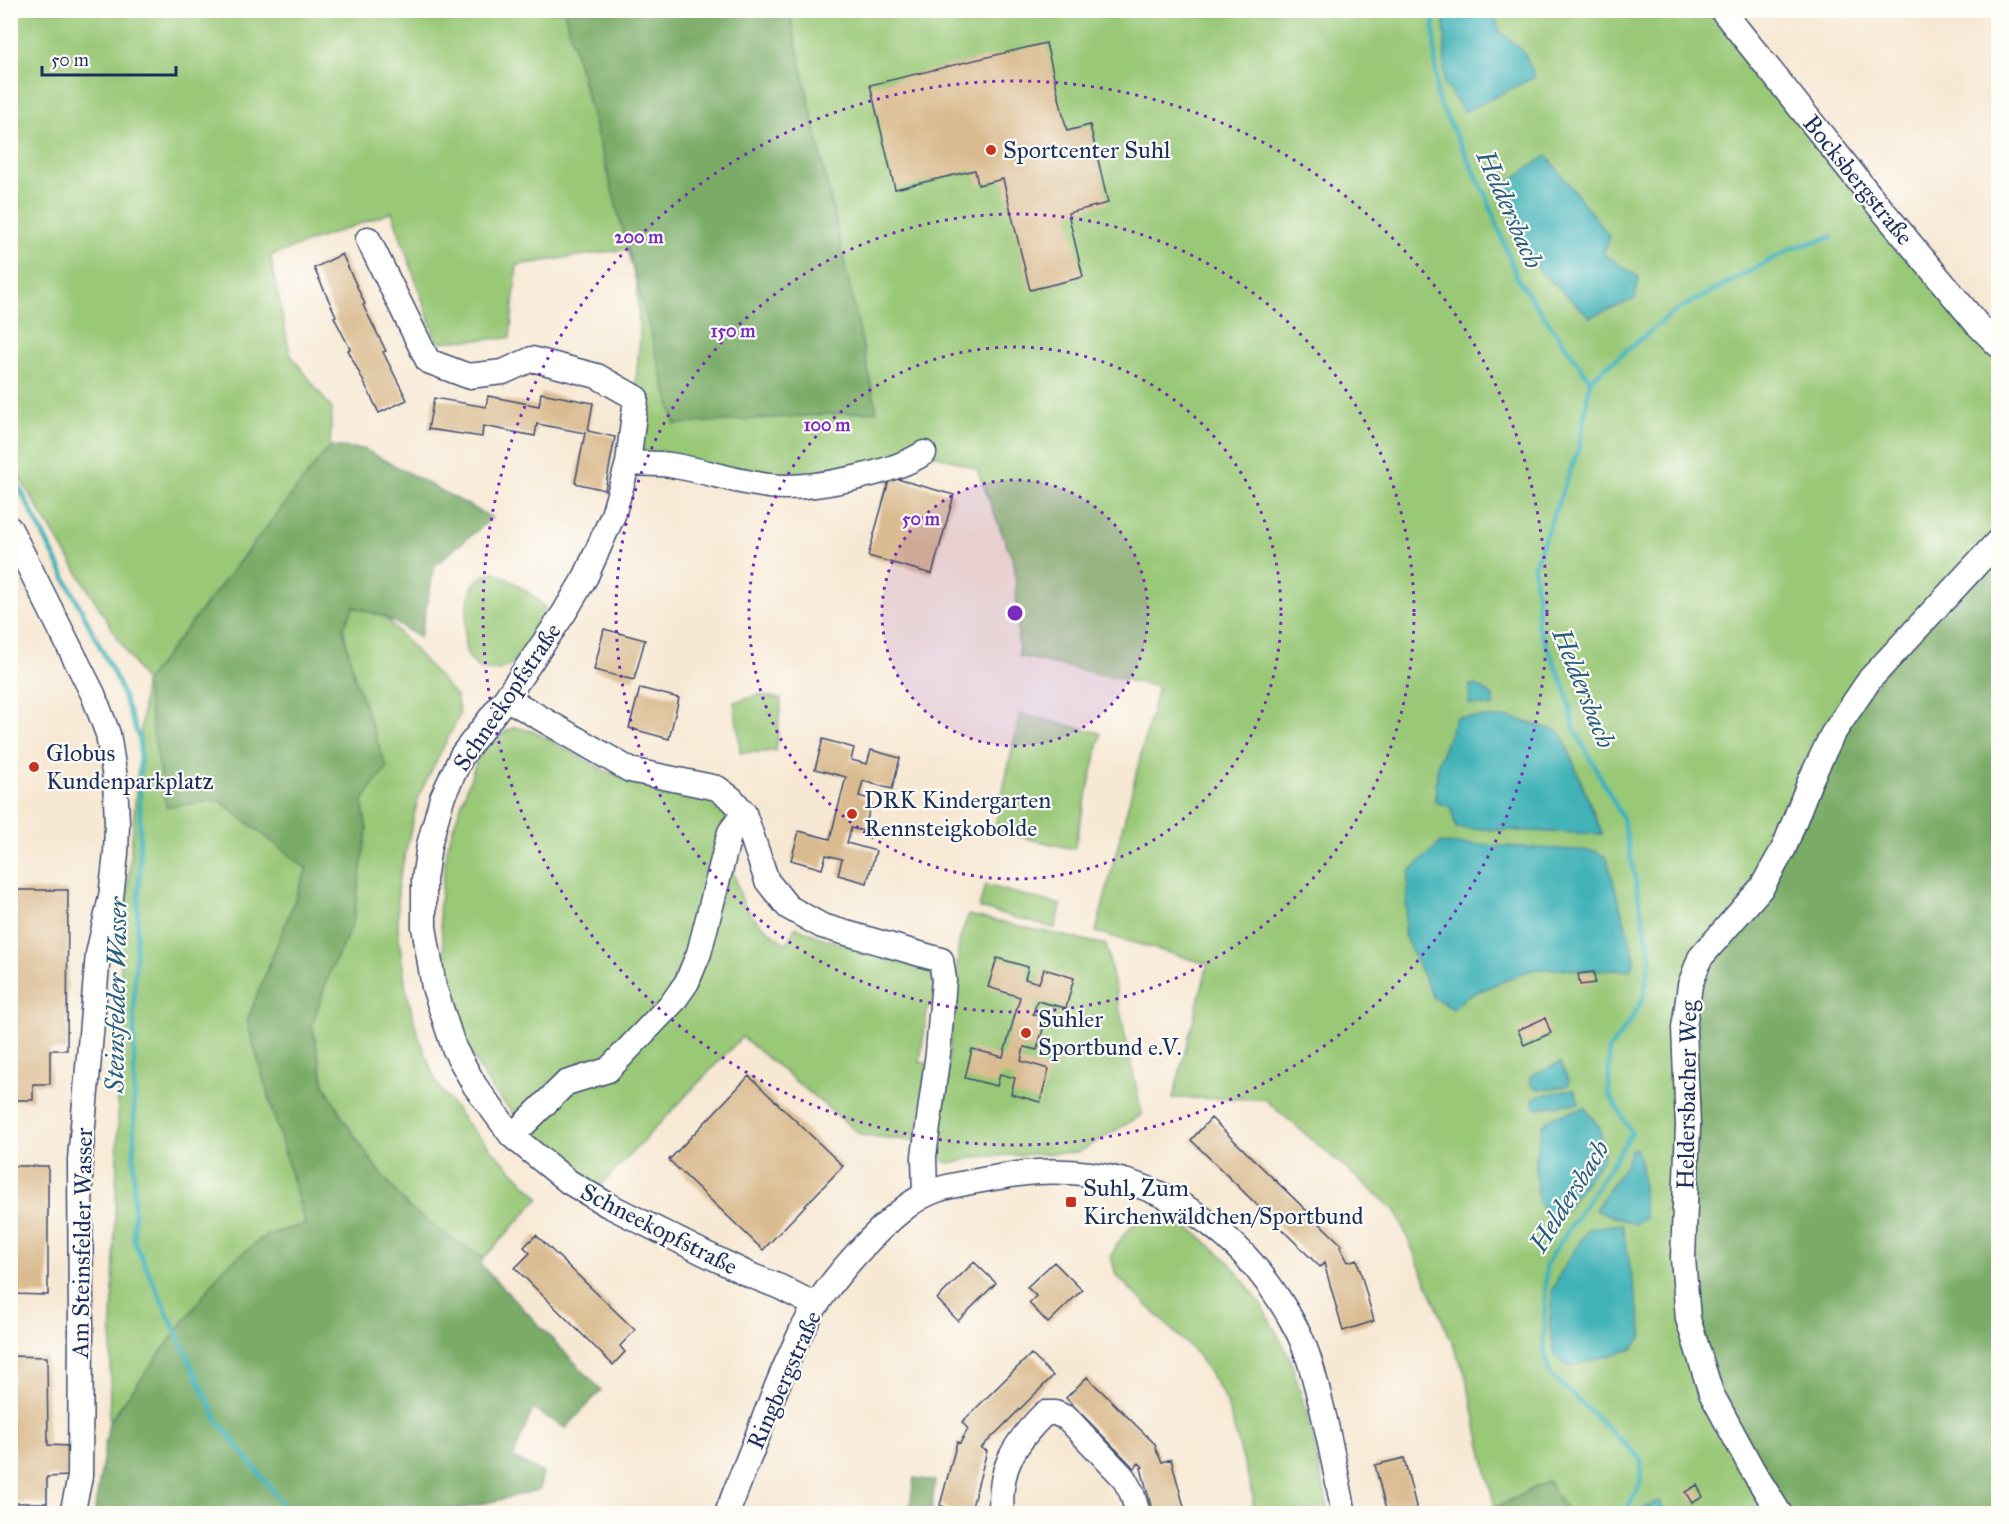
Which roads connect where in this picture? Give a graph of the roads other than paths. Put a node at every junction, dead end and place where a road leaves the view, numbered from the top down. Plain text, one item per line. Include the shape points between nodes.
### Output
1 (1722, 10) edge
2 (368, 239) dead end
3 (1998, 345) edge
4 (924, 453) dead end
5 (628, 463) junction
6 (10, 529) edge
7 (1998, 541) edge
8 (506, 698) junction
9 (744, 813) junction
10 (512, 1136) junction
11 (925, 1194) junction
12 (816, 1305) junction
13 (72, 1514) edge
14 (727, 1514) edge
15 (1002, 1514) edge
16 (1138, 1514) edge
17 (1344, 1514) edge
18 (1780, 1514) edge

1 - 3 street, Bocksbergstraße via 1869,194
2 - 5 street, Schneekopfstraße via 428,361 468,375 503,372 532,359 597,376 636,398
4 - 5 street via 871,474 805,487 769,486 668,464
5 - 8 street, Schneekopfstraße via 613,515 586,576
6 - 13 street, Am Steinsfelder Wasser via 93,694 108,734 115,778 116,854 98,954 80,1160 80,1477
7 - 18 street, Heldersbacher Weg via 1870,679 1832,735 1784,848 1762,887 1700,958 1690,985 1684,1028 1688,1126 1683,1258 1688,1319 1711,1393
8 - 9 street via 630,770 717,788
8 - 10 street, Schneekopfstraße via 462,755 442,798 424,880 424,927 434,987 454,1048 475,1086
9 - 10 street via 730,832 699,953 673,1002 608,1070 566,1083
9 - 11 street via 767,881 788,907 822,926 941,960 944,980 924,1156
10 - 12 street, Schneekopfstraße via 569,1182 608,1205
11 - 12 street, Ringbergstraße via 894,1217 843,1269
11 - 17 street, Ringbergstraße via 945,1186 1060,1171 1105,1177 1154,1190 1212,1224 1261,1274 1298,1332 1331,1444
12 - 14 street, Ringbergstraße via 782,1370
15 - 16 street via 1005,1466 1030,1427 1045,1413 1055,1413 1067,1418 1124,1477

